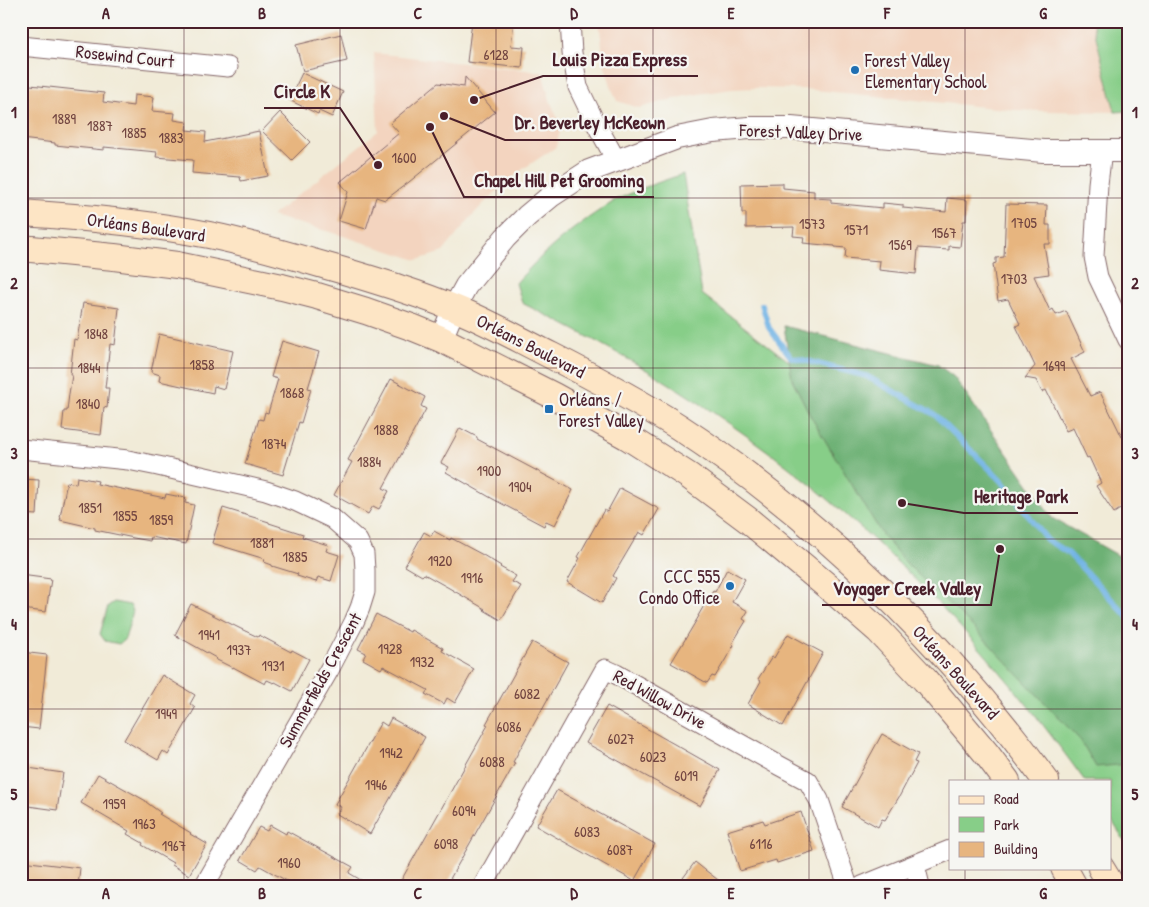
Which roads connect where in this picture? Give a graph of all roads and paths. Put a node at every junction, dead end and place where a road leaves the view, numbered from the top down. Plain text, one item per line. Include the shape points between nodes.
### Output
1 (570, 21) edge
2 (21, 46) edge
3 (228, 67) dead end
4 (1102, 151) junction
5 (1128, 151) edge
6 (616, 160) junction
7 (21, 213) edge
8 (21, 248) edge
9 (454, 308) junction
10 (441, 339) junction
11 (1128, 340) edge
12 (21, 449) edge
13 (1005, 780) edge
14 (1045, 780) edge
15 (949, 850) edge
16 (915, 864) junction
17 (1065, 870) edge
18 (1102, 870) edge
19 (204, 886) edge
20 (483, 886) edge
21 (848, 886) edge
22 (862, 886) edge
23 (920, 886) edge
24 (1074, 886) edge
25 (1112, 886) edge

1 - 6 street via 578,87
2 - 3 street, Rosewind Court
4 - 5 street, Forest Valley Drive
4 - 6 street, Forest Valley Drive via 1043,151 791,128 748,128 713,130 677,138
4 - 11 street via 1094,257 1098,277
6 - 9 street, Forest Valley Drive via 589,171 527,216 466,286
7 - 9 main road, Orléans Boulevard via 116,221 210,235 301,258
8 - 10 main road, Orléans Boulevard via 162,263 282,287 366,311
9 - 10 street, Forest Valley Drive
9 - 14 main road, Orléans Boulevard via 641,404 755,481 845,557 900,610 950,663
10 - 13 main road, Orléans Boulevard via 599,420 689,476 748,520 879,631 986,753
12 - 19 street, Summerfields Crescent via 128,460 266,491 333,519 358,541 364,554 365,592 354,622
15 - 16 street
16 - 22 street
16 - 23 street
17 - 24 main road
18 - 25 main road
20 - 21 street, Red Willow Drive via 605,669 808,781 819,800

